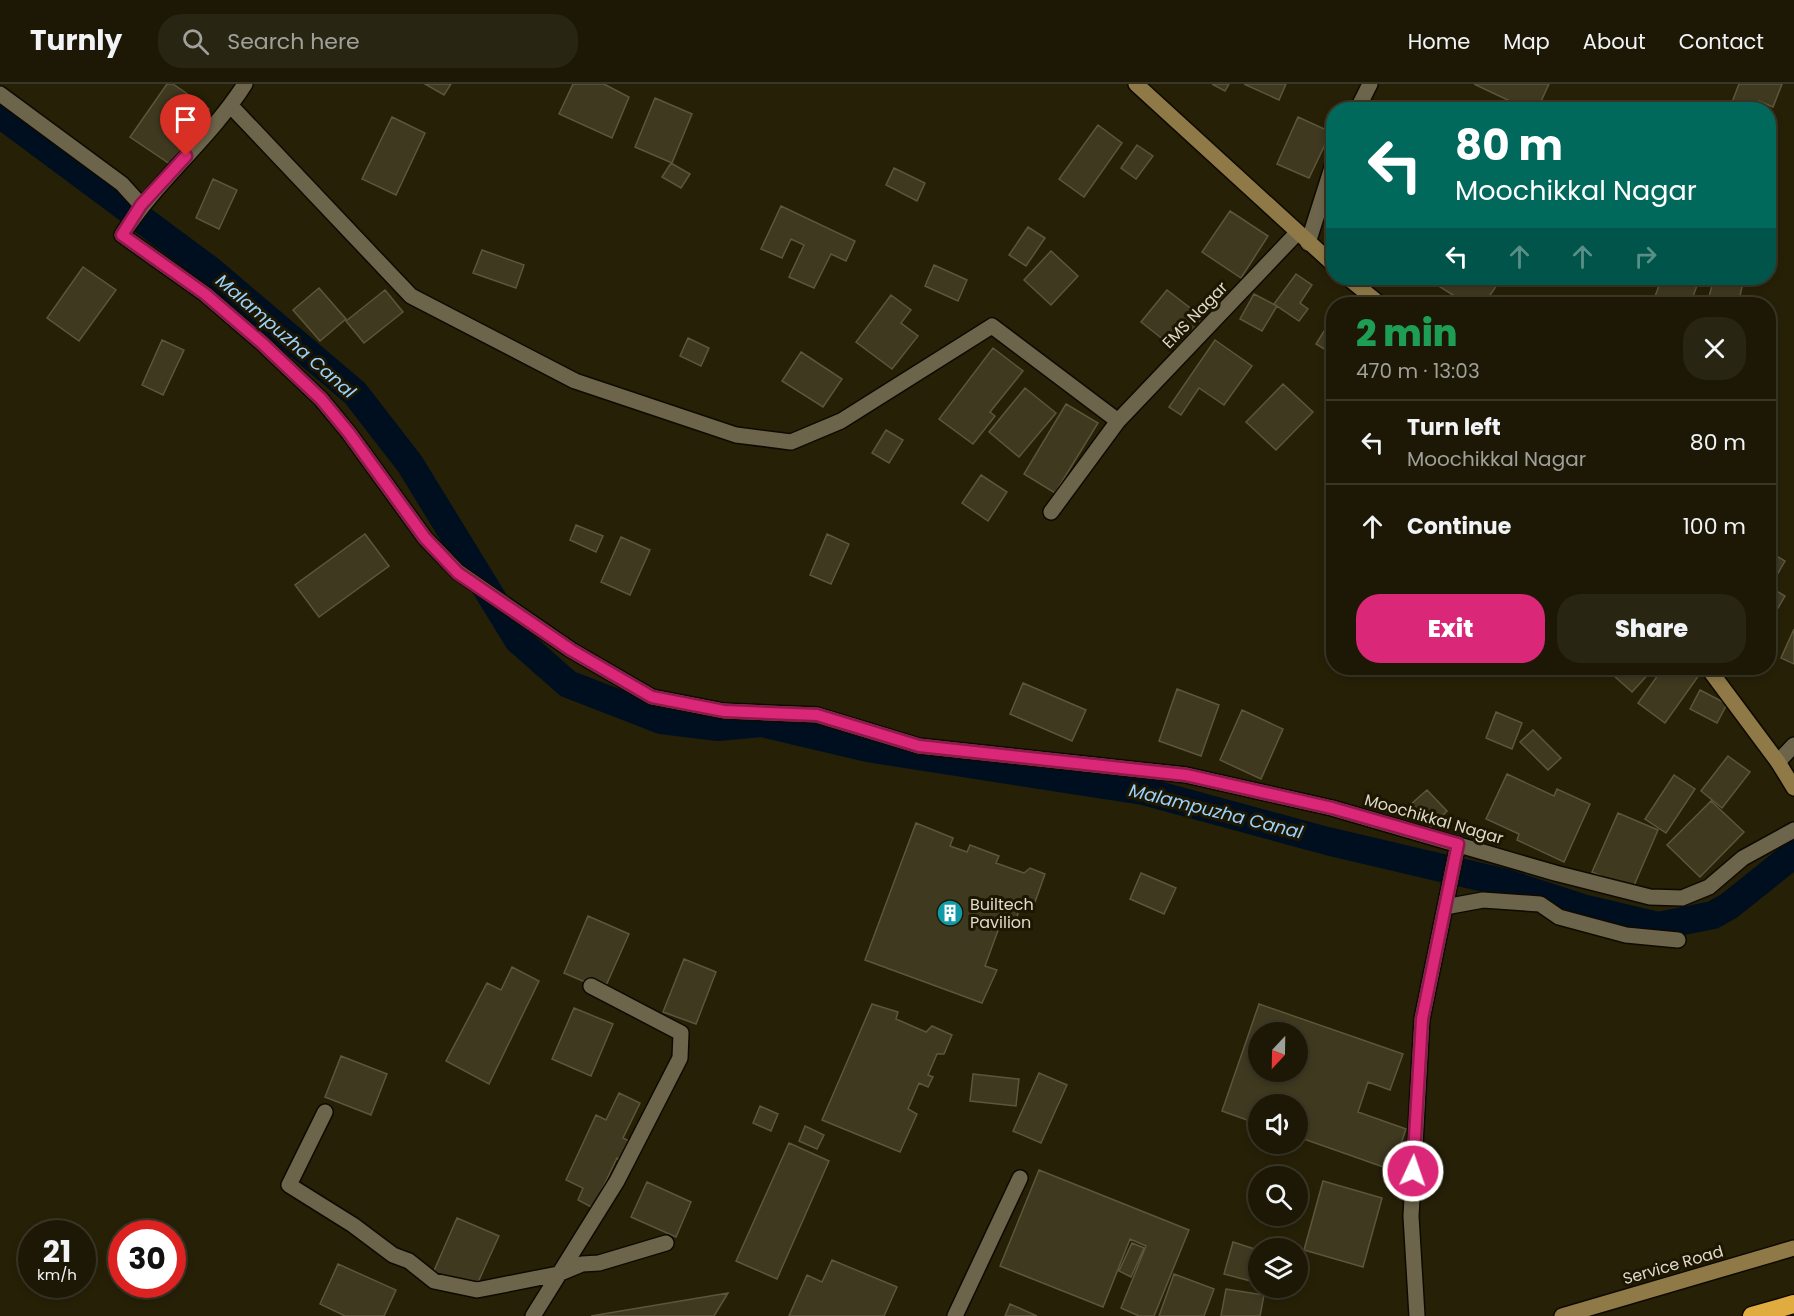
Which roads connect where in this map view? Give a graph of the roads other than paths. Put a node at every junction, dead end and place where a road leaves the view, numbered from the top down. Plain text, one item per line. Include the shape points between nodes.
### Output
1 (245, 84) edge
2 (1136, 84) edge
3 (1370, 84) edge
4 (0, 94) edge
5 (1361, 102) edge
6 (231, 106) junction
7 (1326, 180) edge
8 (141, 205) junction
9 (1302, 238) junction
10 (1326, 258) edge
11 (1357, 285) edge
12 (1371, 297) edge
13 (1118, 421) junction
14 (1051, 512) dead end
15 (1713, 675) edge
16 (1794, 745) edge
17 (1778, 762) junction
18 (1794, 788) edge
19 (1794, 830) edge
20 (1458, 844) junction
21 (1445, 907) junction
22 (1678, 940) dead end
23 (591, 986) dead end
24 (325, 1112) dead end
25 (1020, 1178) dead end
26 (666, 1243) dead end
27 (1794, 1248) edge
28 (558, 1274) junction
29 (1794, 1304) edge
30 (533, 1316) edge
31 (955, 1316) edge
32 (1417, 1316) edge
33 (1562, 1316) edge
34 (1752, 1316) edge

1 - 6 street
2 - 9 main road
3 - 5 street
4 - 8 street via 122,184
6 - 8 street
6 - 13 street via 411,296 575,381 736,435 791,442 841,421 992,326
7 - 9 street
8 - 20 street, Moochikkal Nagar via 122,235 205,294 321,399 425,538 458,573 571,650 652,697 724,711 817,715 919,746 1186,775 1332,808
9 - 10 main road
9 - 13 street, EMS Nagar
11 - 12 main road
13 - 14 street, EMS Nagar
15 - 17 main road
16 - 17 street
17 - 18 main road
19 - 20 street, Moochikkal Nagar via 1743,858 1709,887 1682,898 1650,897
20 - 21 street
21 - 22 street via 1483,900 1540,904 1559,917 1626,935
21 - 32 street via 1422,1019 1411,1216
23 - 28 street via 681,1033 680,1058 616,1181
24 - 28 street via 289,1185 434,1281 477,1290
25 - 31 street
26 - 28 street
27 - 33 main road, Service Road
28 - 30 street
29 - 34 highway

